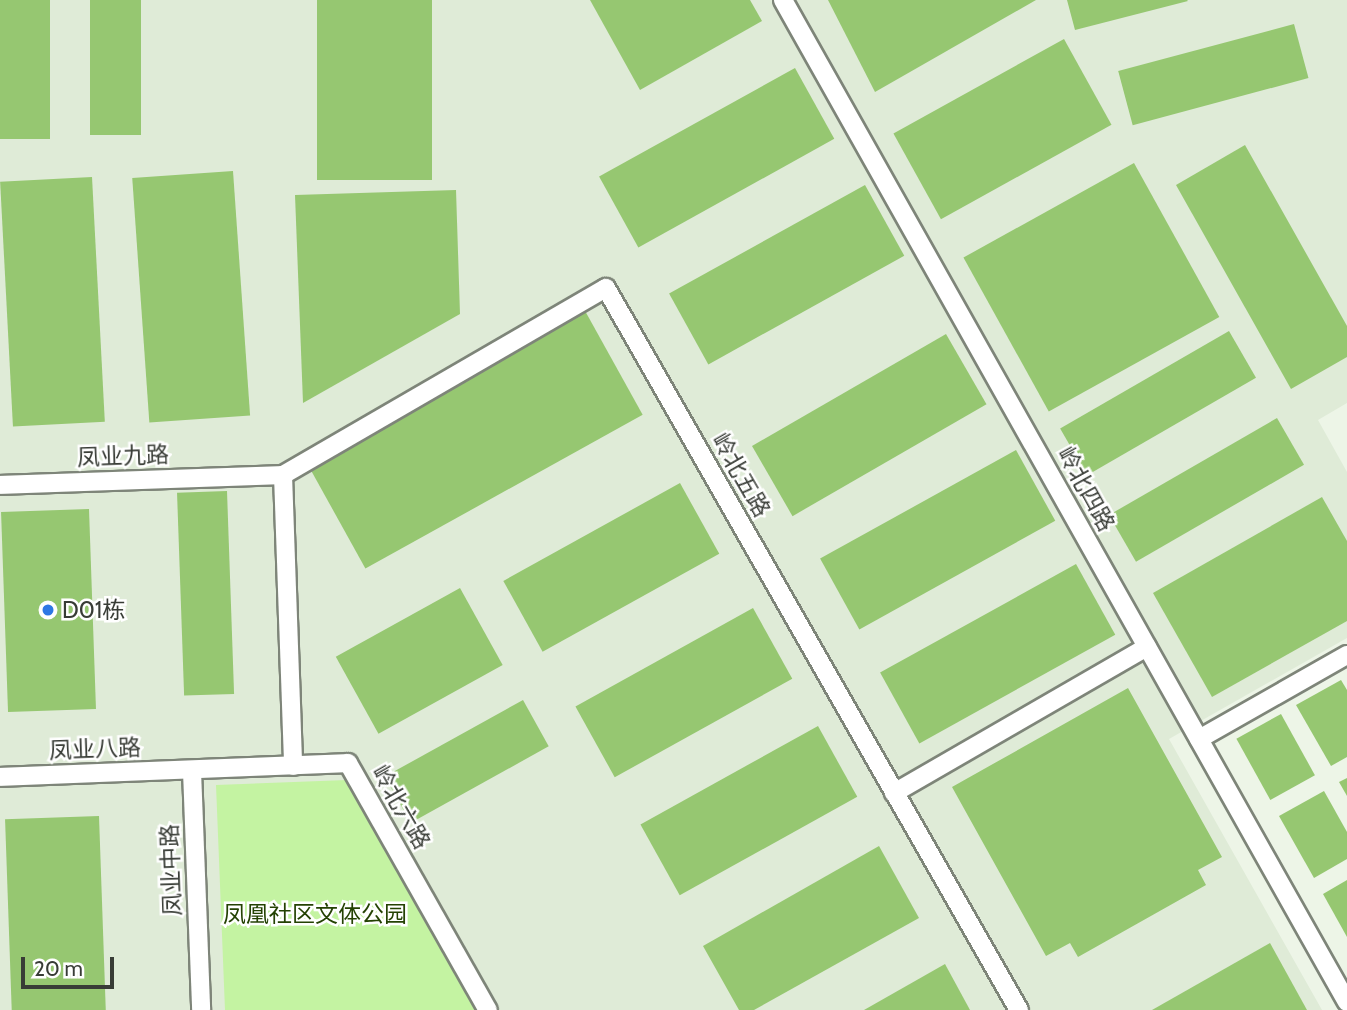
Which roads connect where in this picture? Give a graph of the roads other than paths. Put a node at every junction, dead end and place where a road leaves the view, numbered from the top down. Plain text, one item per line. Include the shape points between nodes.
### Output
1 (783, 0) edge
2 (282, 475) junction
3 (0, 485) edge
4 (1147, 647) junction
5 (1347, 655) edge
6 (1199, 739) junction
7 (293, 766) junction
8 (192, 771) junction
9 (0, 777) edge
10 (894, 793) junction
11 (1347, 1002) edge
12 (201, 1010) edge
13 (488, 1010) edge
14 (1018, 1010) edge

1 - 4 lane, 岭北四路
2 - 3 lane, 凤业九路
2 - 7 lane
2 - 10 lane, 岭北五路 via 606,288
4 - 6 lane, 岭北四路
4 - 10 lane
5 - 6 lane
6 - 11 lane, 岭北四路
7 - 8 lane, 岭北六路
7 - 13 lane, 岭北六路 via 348,763
8 - 9 lane, 凤业八路
8 - 12 lane, 凤业中路
10 - 14 lane, 岭北五路

